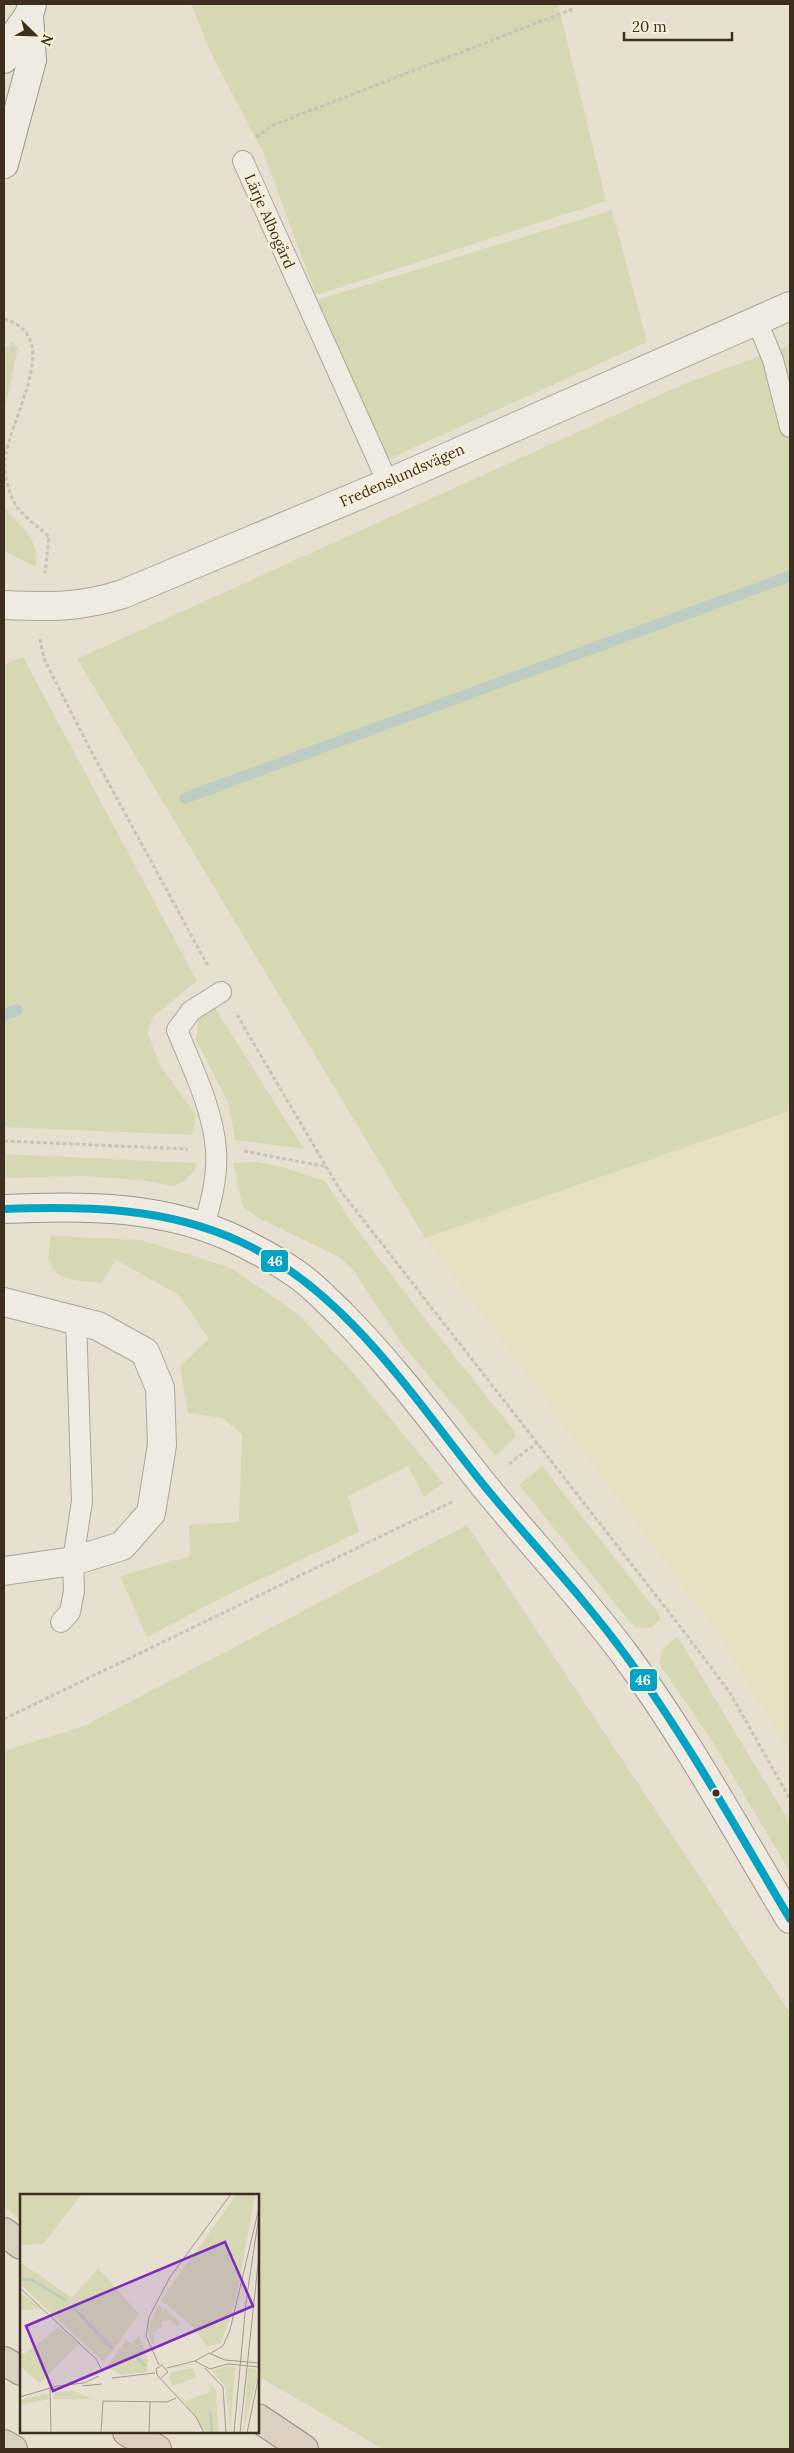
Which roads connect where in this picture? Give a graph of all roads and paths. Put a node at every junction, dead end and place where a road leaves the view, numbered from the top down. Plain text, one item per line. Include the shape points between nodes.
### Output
1 (31, 9) edge
2 (573, 9) dead end
3 (5, 51) edge
4 (243, 160) joint
5 (4, 164) edge
6 (790, 306) edge
7 (4, 319) edge
8 (757, 321) junction
9 (790, 427) edge
10 (388, 482) junction
11 (4, 605) edge
12 (40, 607) junction
13 (221, 992) junction
14 (4, 1141) edge
15 (216, 1151) junction
16 (327, 1167) junction
17 (4, 1209) edge
18 (204, 1226) junction
19 (4, 1302) edge
20 (76, 1320) junction
21 (538, 1442) junction
22 (483, 1484) junction
23 (73, 1561) junction
24 (4, 1571) edge
25 (61, 1622) dead end
26 (4, 1719) edge
27 (790, 1799) edge
28 (790, 1919) edge
29 (4, 2232) edge
30 (20, 2245) edge
31 (4, 2361) edge
32 (20, 2370) edge
33 (259, 2419) edge
34 (129, 2433) edge
35 (4, 2444) edge
36 (12, 2449) edge
37 (157, 2449) edge
38 (304, 2449) edge

1 - 3 street
1 - 5 street via 32,60
2 - 4 path, Lärje Albogård via 273,125 250,141
4 - 10 lane, Lärje Albogård
6 - 8 street, Fredenslundsvägen
7 - 12 path via 17,324 28,336 34,354 6,454 6,477 14,504 49,537
8 - 9 lane via 773,360
8 - 10 street, Fredenslundsvägen
10 - 12 street, Fredenslundsvägen via 123,594 93,603
11 - 12 street, Fredenslundsvägen
12 - 13 path via 40,643 44,660
13 - 15 lane via 191,1011 176,1030 211,1120
13 - 16 path
14 - 15 path
15 - 16 path via 244,1151
15 - 18 lane via 213,1192
16 - 21 path via 340,1190
17 - 18 street via 113,1208 167,1216
18 - 22 street via 241,1242 295,1273 320,1293 391,1368
19 - 20 street
20 - 23 lane via 82,1500
20 - 23 street via 98,1326 146,1352 160,1388 162,1445 151,1513 122,1546
21 - 22 path
21 - 27 path via 730,1693
22 - 26 path via 429,1514
22 - 28 street via 626,1656 676,1730
23 - 24 street
23 - 25 lane via 74,1591 70,1612
29 - 30 highway
31 - 32 highway
33 - 38 highway
34 - 37 highway
35 - 36 highway

